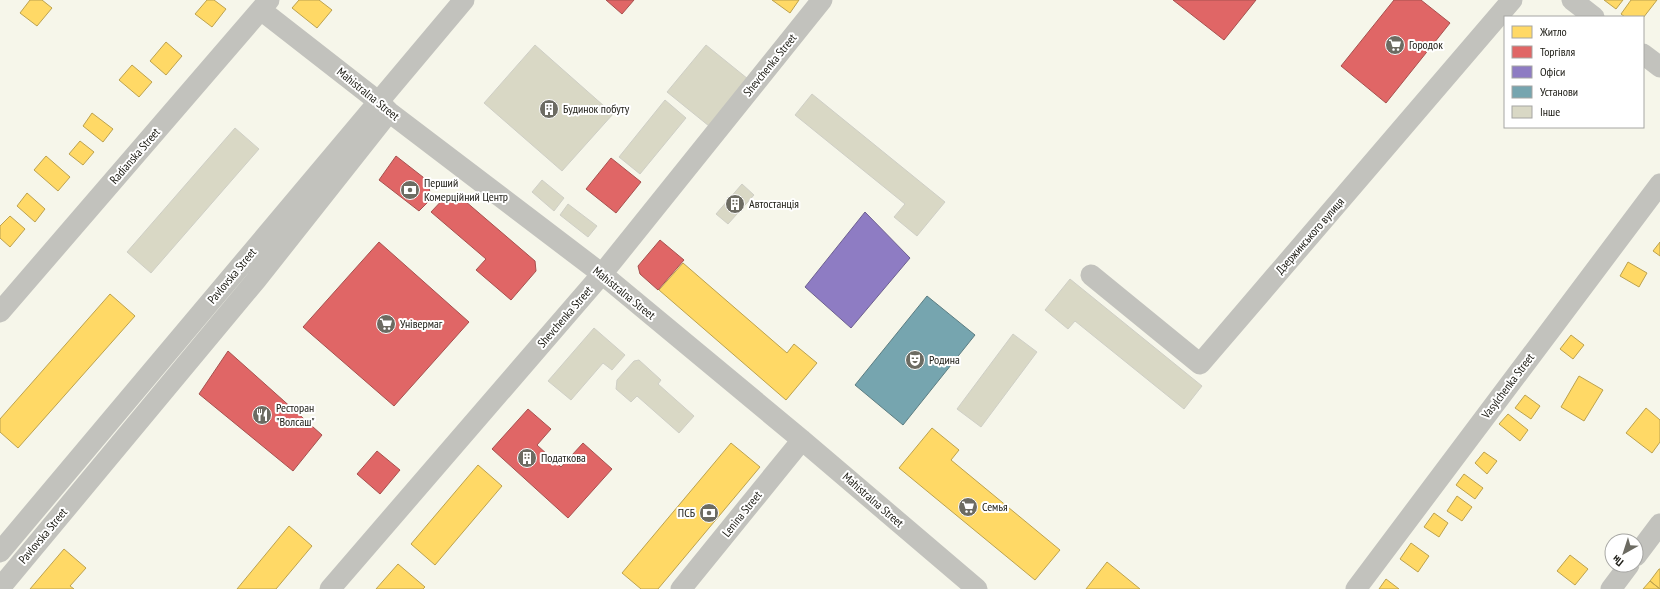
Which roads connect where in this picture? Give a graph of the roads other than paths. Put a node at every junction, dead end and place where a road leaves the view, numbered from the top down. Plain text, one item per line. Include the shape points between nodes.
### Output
1 (464, 0) edge
2 (822, 0) edge
3 (1512, 0) edge
4 (1572, 0) edge
5 (265, 5) edge
6 (1593, 16) edge
7 (1644, 55) edge
8 (1660, 67) edge
9 (384, 107) junction
10 (1660, 184) edge
11 (602, 274) junction
12 (1091, 274) dead end
13 (0, 312) edge
14 (802, 440) junction
15 (1660, 524) edge
16 (1644, 545) edge
17 (0, 552) edge
18 (1623, 573) edge
19 (0, 588) edge
20 (330, 589) edge
21 (682, 589) edge
22 (977, 589) edge
23 (1356, 589) edge
24 (1611, 589) edge

1 - 9 street, Pavlovska Street
2 - 11 street, Shevchenka Street
3 - 12 street, Дзержинського вулиця via 1200,364
4 - 6 street
5 - 9 street, Mahistralna Street
5 - 13 street, Radianska Street
7 - 8 street
9 - 11 street, Mahistralna Street
9 - 17 street, Pavlovska Street
9 - 19 street, Pavlovska Street via 257,279
10 - 23 street, Vasylchenka Street
11 - 14 street, Mahistralna Street
11 - 20 street, Shevchenka Street
14 - 21 street, Lenina Street
14 - 22 street, Mahistralna Street
15 - 16 street
18 - 24 street

